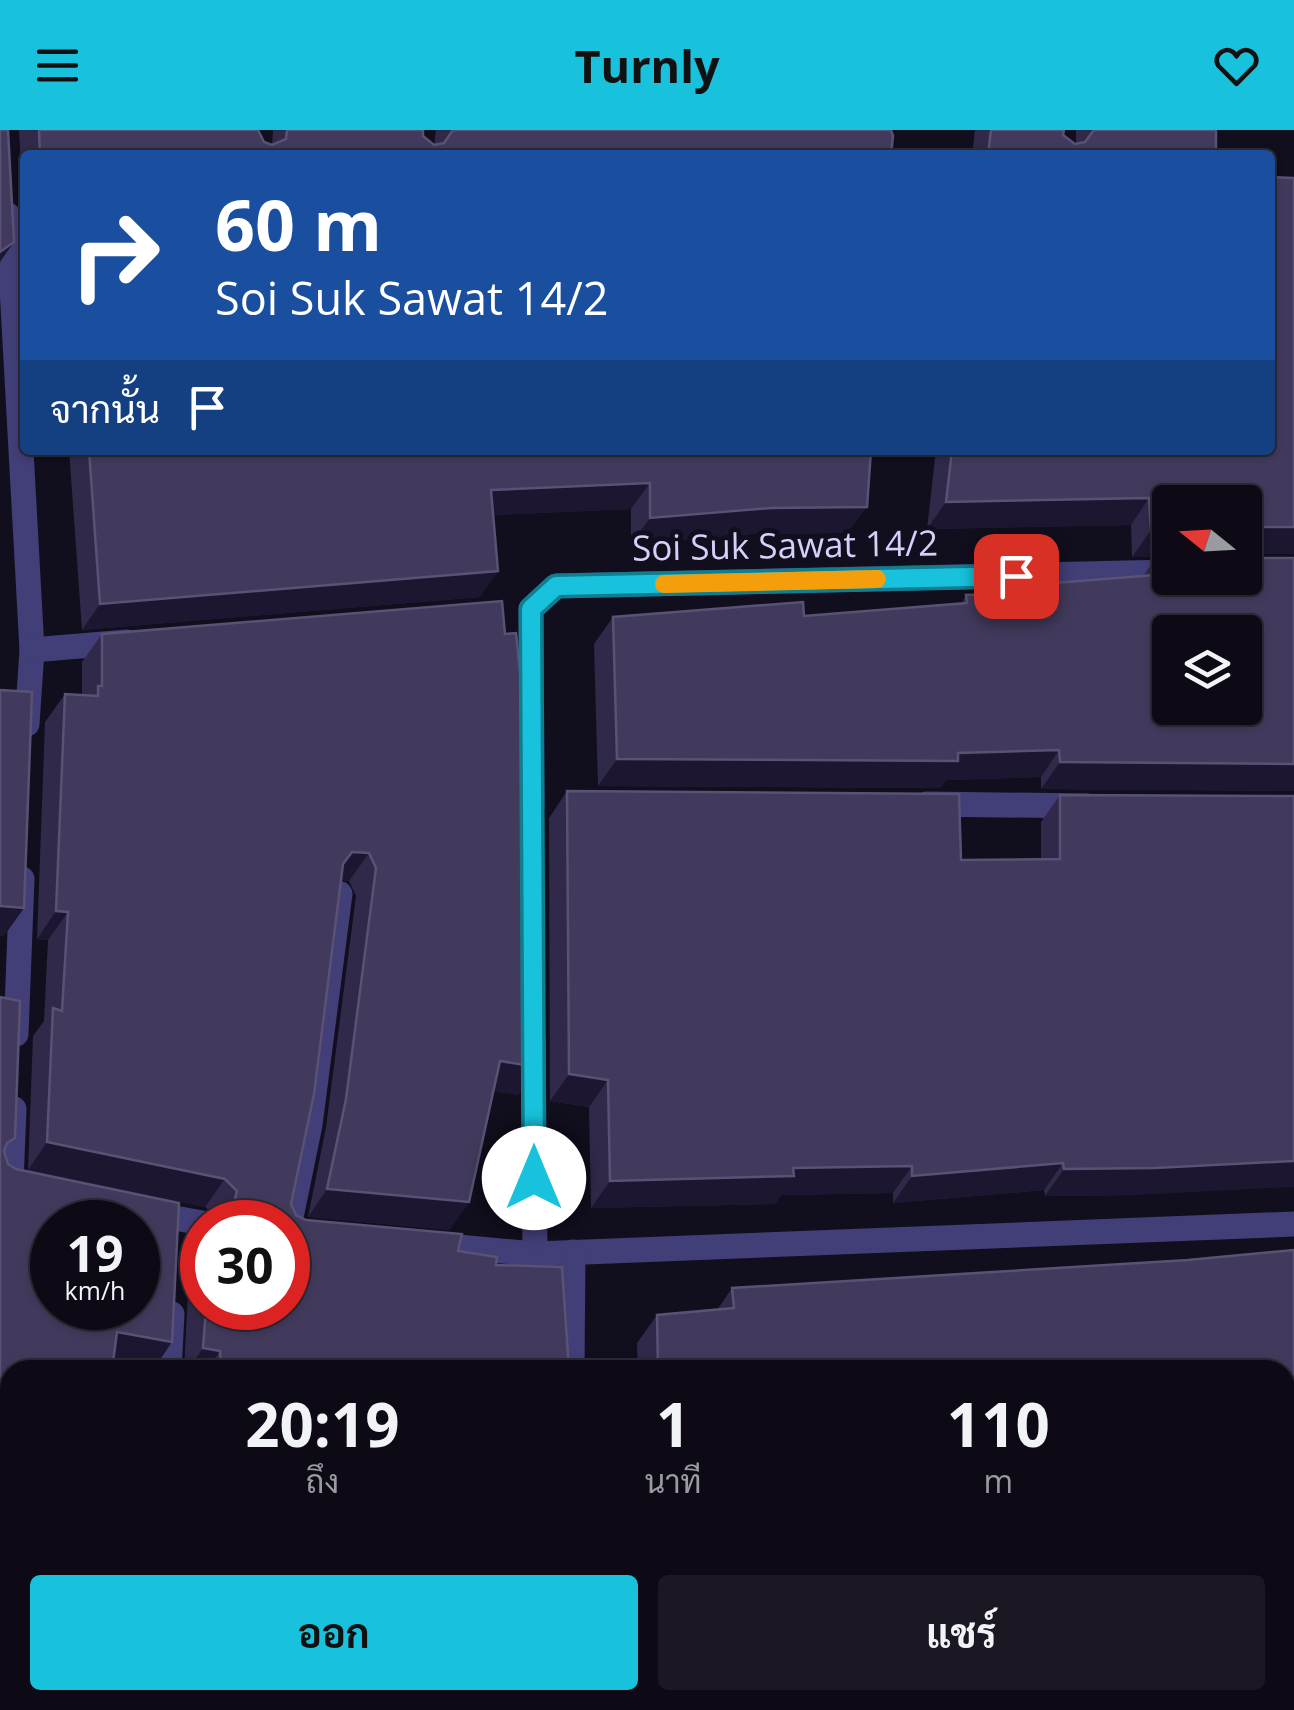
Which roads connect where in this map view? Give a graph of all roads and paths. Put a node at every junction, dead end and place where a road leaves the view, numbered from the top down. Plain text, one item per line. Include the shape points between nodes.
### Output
1 (7, 185) edge
2 (20, 314) edge
3 (25, 455) edge
4 (1152, 572) edge
5 (151, 640) edge
6 (32, 650) junction
7 (26, 755) edge
8 (903, 804) edge
9 (1118, 806) edge
10 (538, 808) edge
11 (23, 854) edge
12 (340, 894) edge
13 (533, 1018) edge
14 (16, 1051) edge
15 (14, 1088) edge
16 (13, 1184) edge
17 (299, 1200) edge
18 (1294, 1224) edge
19 (402, 1242) edge
20 (573, 1252) junction
21 (535, 1254) junction
22 (172, 1294) edge
23 (169, 1360) edge
24 (572, 1360) edge

1 - 2 street
3 - 6 street
4 - 10 street, Soi Suk Sawat 14/2 via 556,586 531,609
5 - 6 street
6 - 7 street
8 - 9 street
11 - 14 street
12 - 17 street
13 - 21 street
15 - 16 street
18 - 20 street
19 - 21 street
20 - 21 street
20 - 24 street
22 - 23 street

